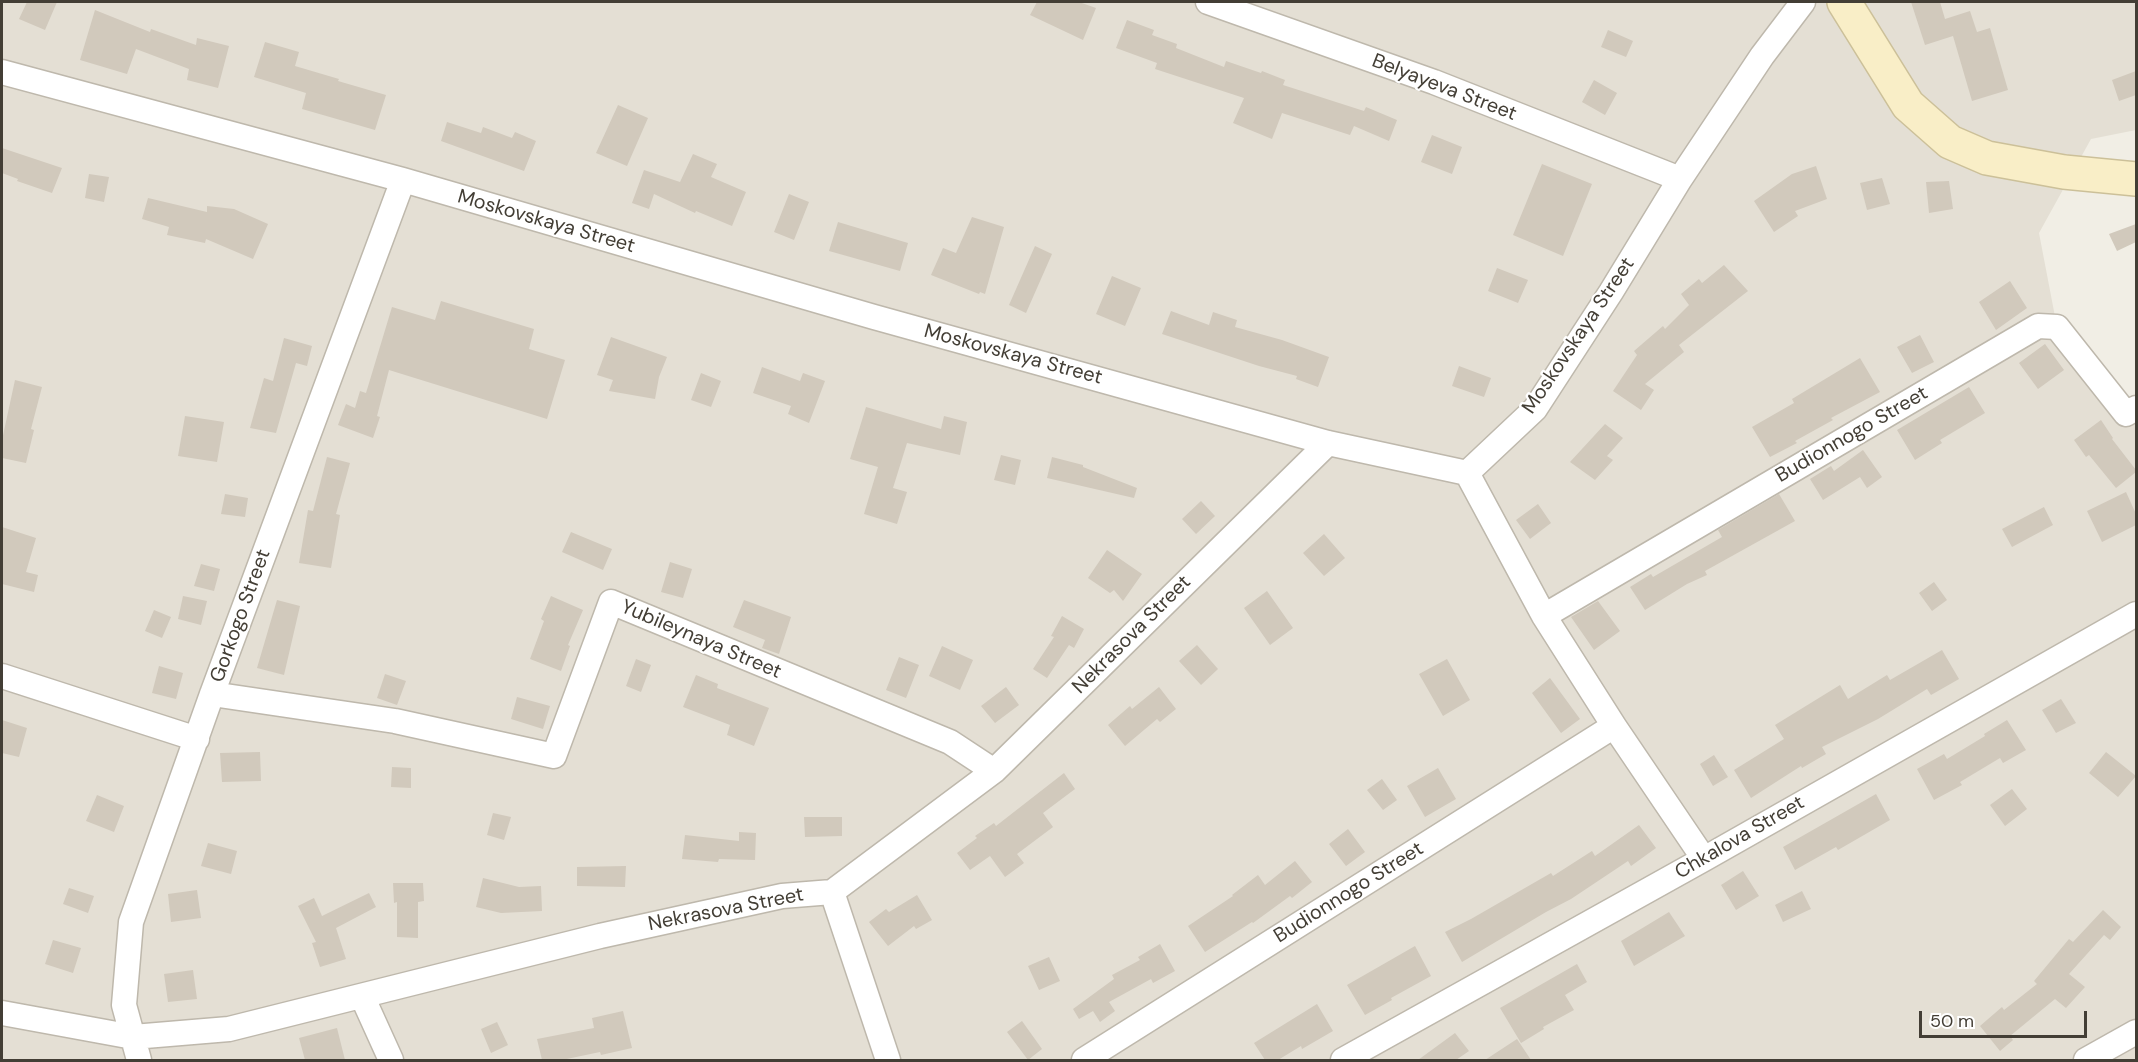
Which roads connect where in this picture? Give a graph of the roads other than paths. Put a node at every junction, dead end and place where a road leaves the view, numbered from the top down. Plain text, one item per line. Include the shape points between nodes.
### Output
1 (1208, 2) edge
2 (1803, 2) edge
3 (1844, 2) edge
4 (2, 72) edge
5 (1680, 179) junction
6 (2136, 179) edge
7 (403, 180) junction
8 (2136, 408) edge
9 (1328, 443) junction
10 (1467, 473) junction
11 (2136, 614) edge
12 (1544, 616) junction
13 (2, 676) edge
14 (212, 694) junction
15 (1614, 726) junction
16 (197, 739) junction
17 (994, 771) junction
18 (1704, 859) junction
19 (832, 892) junction
20 (362, 996) junction
21 (2, 1013) edge
22 (2136, 1032) edge
23 (136, 1049) edge
24 (391, 1060) edge
25 (888, 1060) edge
26 (1083, 1060) edge
27 (1343, 1060) edge
28 (2086, 1060) edge

1 - 5 street, Belyayeva Street via 1434,82
2 - 5 street, Moskovskaya Street
3 - 6 street via 1908,105 1950,142 1987,158 2064,172
4 - 7 street, Moskovskaya Street
5 - 10 street, Moskovskaya Street via 1535,409
7 - 9 street, Moskovskaya Street
7 - 14 street, Gorkogo Street
8 - 12 street, Budionnogo Street via 2126,414 2057,327 2038,326
9 - 10 street, Moskovskaya Street
9 - 17 street, Nekrasova Street
10 - 12 street
11 - 18 street, Chkalova Street
12 - 15 street
13 - 16 street
14 - 16 street, Gorkogo Street
14 - 17 street, Yubileynaya Street via 395,721 554,756 611,602 950,742
15 - 18 street
15 - 26 street, Budionnogo Street
16 - 23 street, Gorkogo Street via 131,922 124,1005
17 - 19 street, Nekrasova Street
18 - 27 street, Chkalova Street
19 - 20 street, Nekrasova Street via 782,896 612,933
19 - 25 street
20 - 23 street, Nekrasova Street
20 - 24 street
21 - 23 street, Nekrasova Street
22 - 28 street

